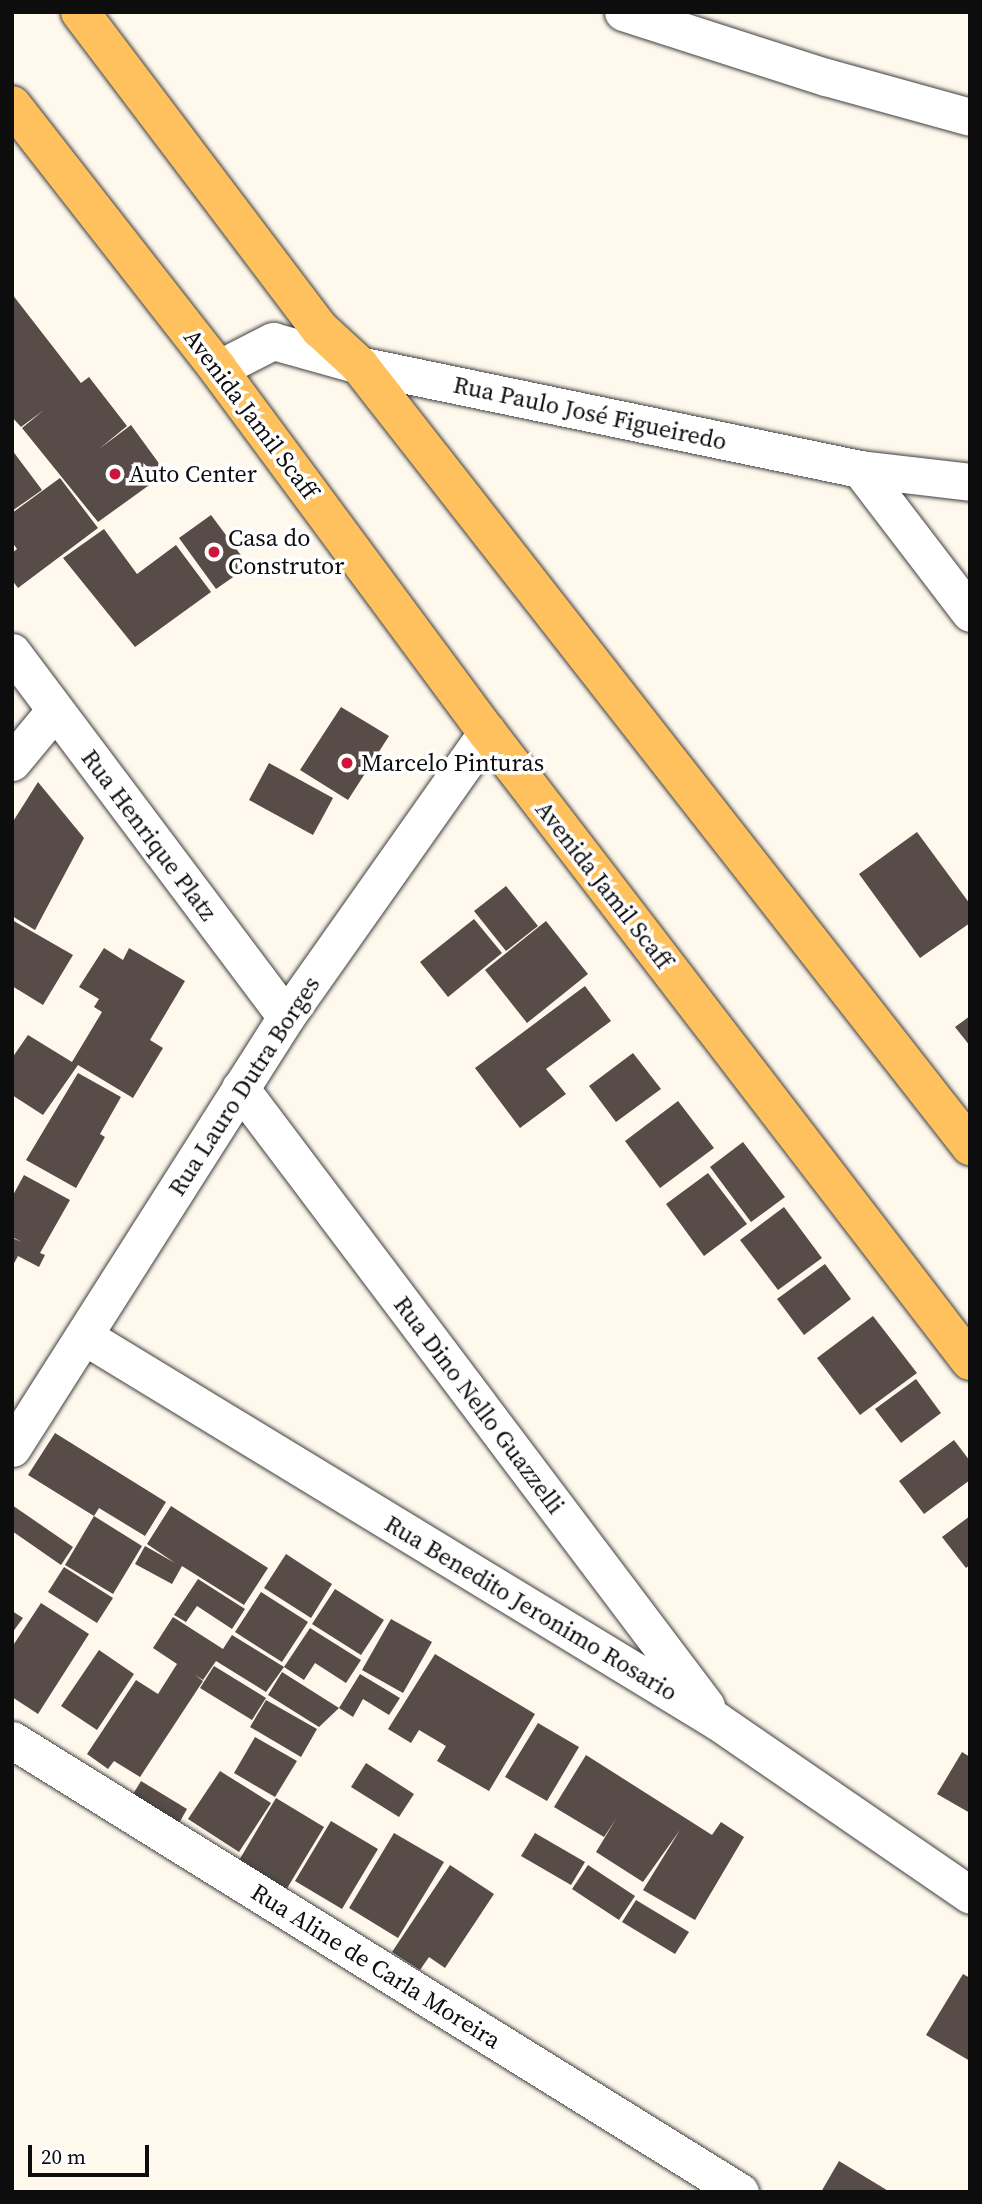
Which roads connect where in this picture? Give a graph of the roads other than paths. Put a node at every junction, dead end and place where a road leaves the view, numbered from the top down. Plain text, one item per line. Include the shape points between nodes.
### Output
1 (79, 12) edge
2 (623, 12) edge
3 (12, 105) edge
4 (970, 117) edge
5 (359, 365) junction
6 (218, 369) junction
7 (860, 469) junction
8 (970, 482) edge
9 (970, 613) edge
10 (12, 652) edge
11 (55, 710) junction
12 (487, 732) junction
13 (12, 762) edge
14 (286, 1017) junction
15 (240, 1088) junction
16 (970, 1146) edge
17 (84, 1336) junction
18 (970, 1361) edge
19 (12, 1448) edge
20 (717, 1721) junction
21 (12, 1740) edge
22 (970, 1895) edge
23 (740, 2192) edge

1 - 5 main road via 320,329
2 - 4 street via 826,78
3 - 6 main road, Avenida Jamil Scaff
5 - 6 street, Rua Paulo José Figueiredo via 273,341
5 - 7 street, Rua Paulo José Figueiredo
5 - 16 main road
6 - 12 main road, Avenida Jamil Scaff
7 - 8 street, Rua Paulo José Figueiredo
7 - 9 street
10 - 11 street, Rua Henrique Platz
11 - 13 street
11 - 14 street, Rua Henrique Platz
12 - 14 street, Rua Lauro Dutra Borges
12 - 18 main road, Avenida Jamil Scaff
14 - 15 street, Rua Lauro Dutra Borges
15 - 17 street, Rua Lauro Dutra Borges
15 - 20 street, Rua Dino Nello Guazzelli
17 - 19 street, Rua Lauro Dutra Borges
17 - 20 street, Rua Benedito Jeronimo Rosario
20 - 22 street, Rua Benedito Jeronimo Rosario
21 - 23 street, Rua Aline de Carla Moreira

